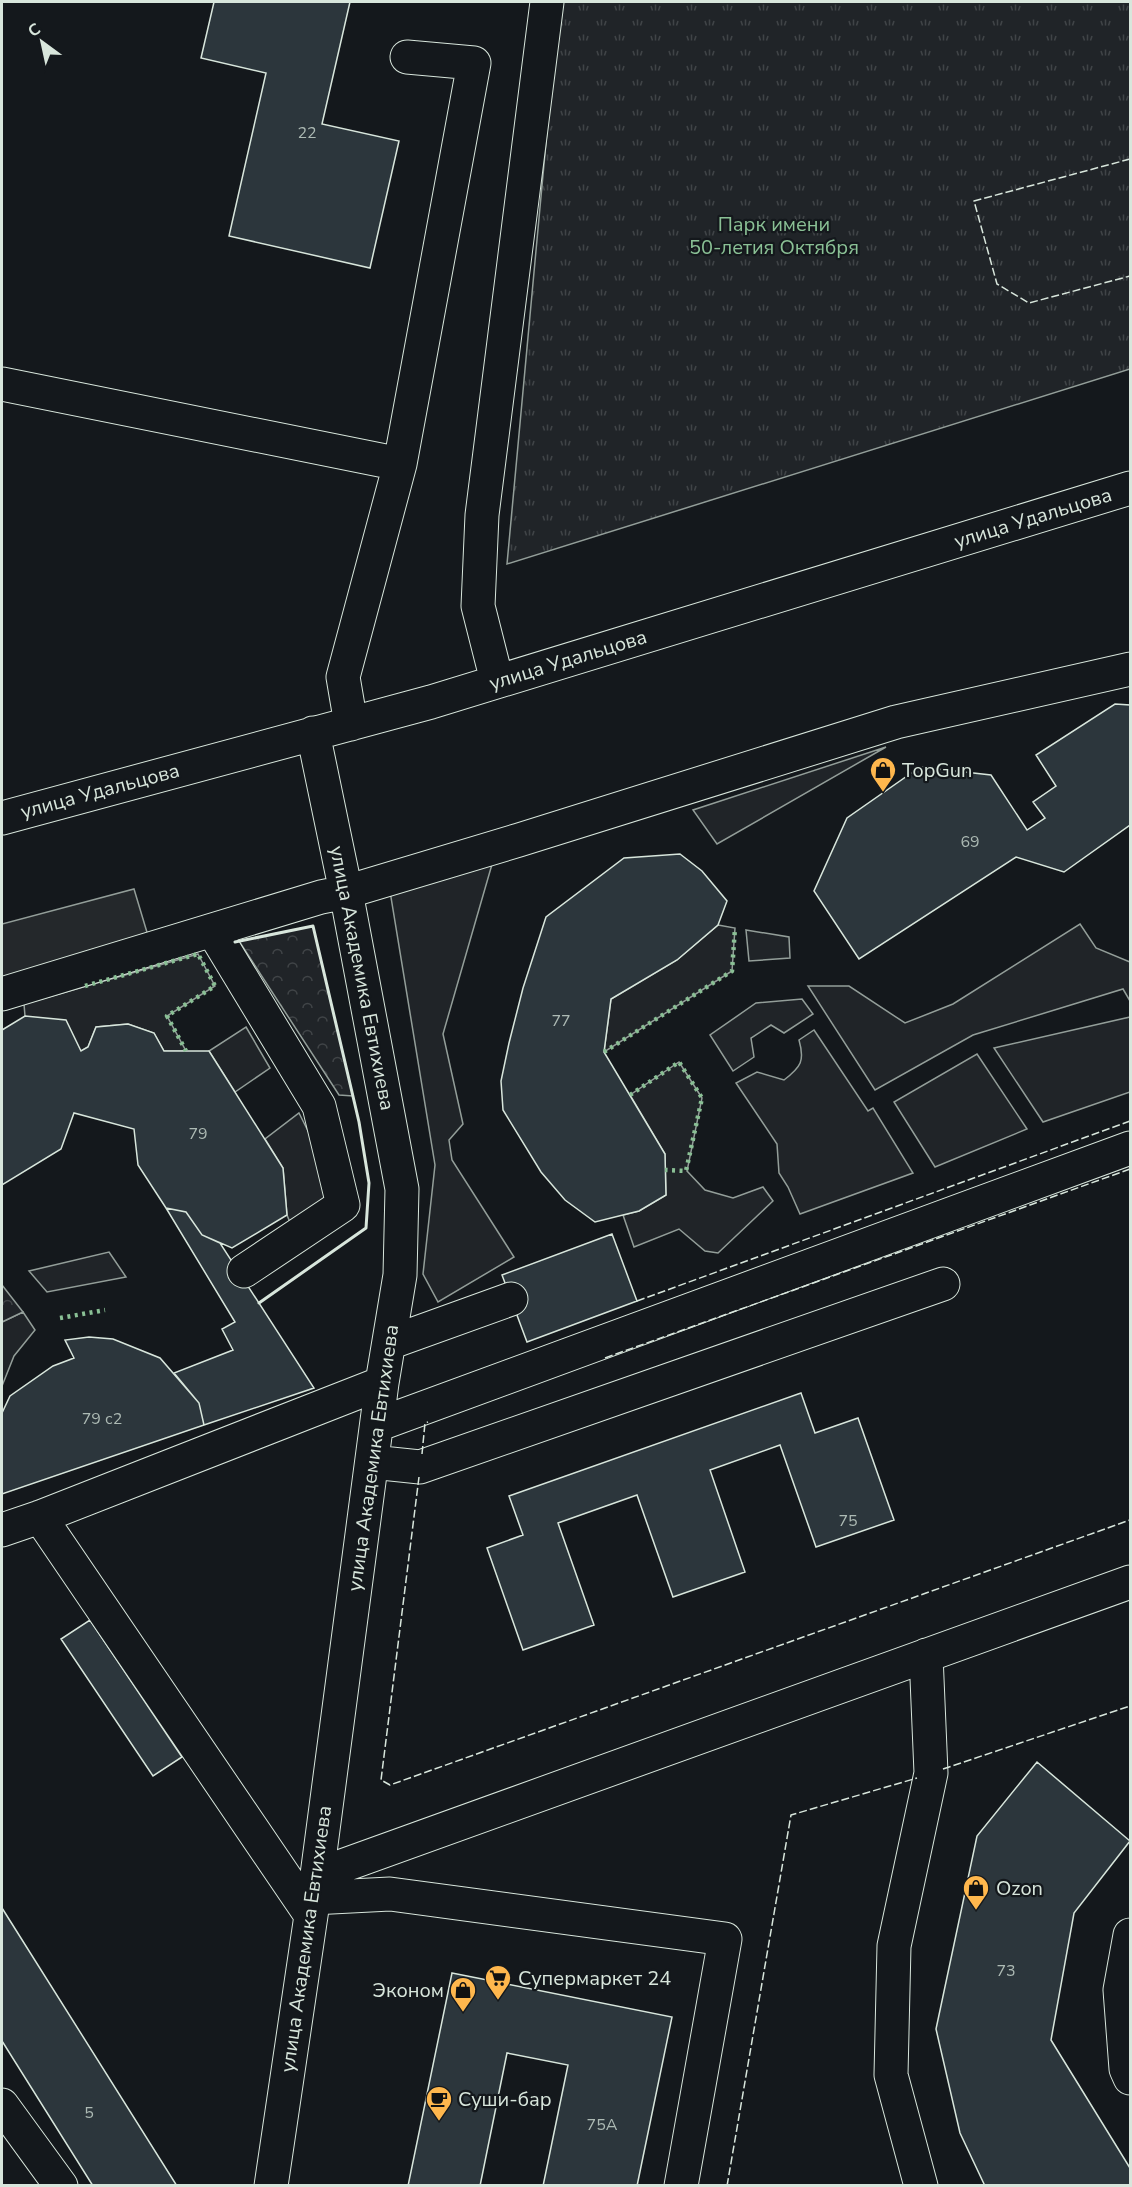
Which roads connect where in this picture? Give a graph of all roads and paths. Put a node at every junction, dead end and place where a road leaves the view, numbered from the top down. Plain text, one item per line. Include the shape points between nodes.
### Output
1 (547, 2) edge
2 (407, 57) dead end
3 (2, 384) edge
4 (400, 464) junction
5 (1131, 488) edge
6 (1131, 669) edge
7 (497, 681) junction
8 (351, 724) junction
9 (313, 734) junction
10 (2, 818) edge
11 (346, 892) junction
12 (213, 931) junction
13 (2, 994) edge
14 (1131, 1148) edge
15 (244, 1271) dead end
16 (943, 1284) dead end
17 (511, 1299) dead end
18 (389, 1344) junction
19 (382, 1383) junction
20 (377, 1425) junction
21 (372, 1462) junction
22 (40, 1517) junction
23 (2, 1530) edge
24 (1131, 1582) edge
25 (926, 1655) junction
26 (313, 1895) junction
27 (1131, 1935) edge
28 (1131, 2078) edge
29 (2, 2104) edge
30 (61, 2186) edge
31 (271, 2186) edge
32 (681, 2186) edge
33 (921, 2186) edge

1 - 7 street via 482,515 478,606
2 - 4 street via 474,63
3 - 4 street
4 - 8 street via 343,677
5 - 7 street, улица Удальцова
6 - 11 street via 896,722
7 - 8 street, улица Удальцова
8 - 9 street, улица Удальцова
9 - 10 street, улица Удальцова
9 - 11 street, улица Академика Евтихиева
11 - 12 street
11 - 18 street, улица Академика Евтихиева via 402,1189 400,1275
12 - 13 street
12 - 15 street via 319,1106 343,1204
14 - 20 street
16 - 21 street via 420,1467
17 - 18 street
18 - 19 street, улица Академика Евтихиева
19 - 20 street, улица Академика Евтихиева
19 - 22 street
20 - 21 street, улица Академика Евтихиева
21 - 26 street, улица Академика Евтихиева
22 - 23 street
22 - 26 street
24 - 25 street
25 - 26 street
25 - 33 street via 931,1773 894,1946 891,2075
26 - 31 street, улица Академика Евтихиева
26 - 32 street via 390,1894 725,1939
27 - 28 street via 1120,1990 1126,2069
29 - 30 street

